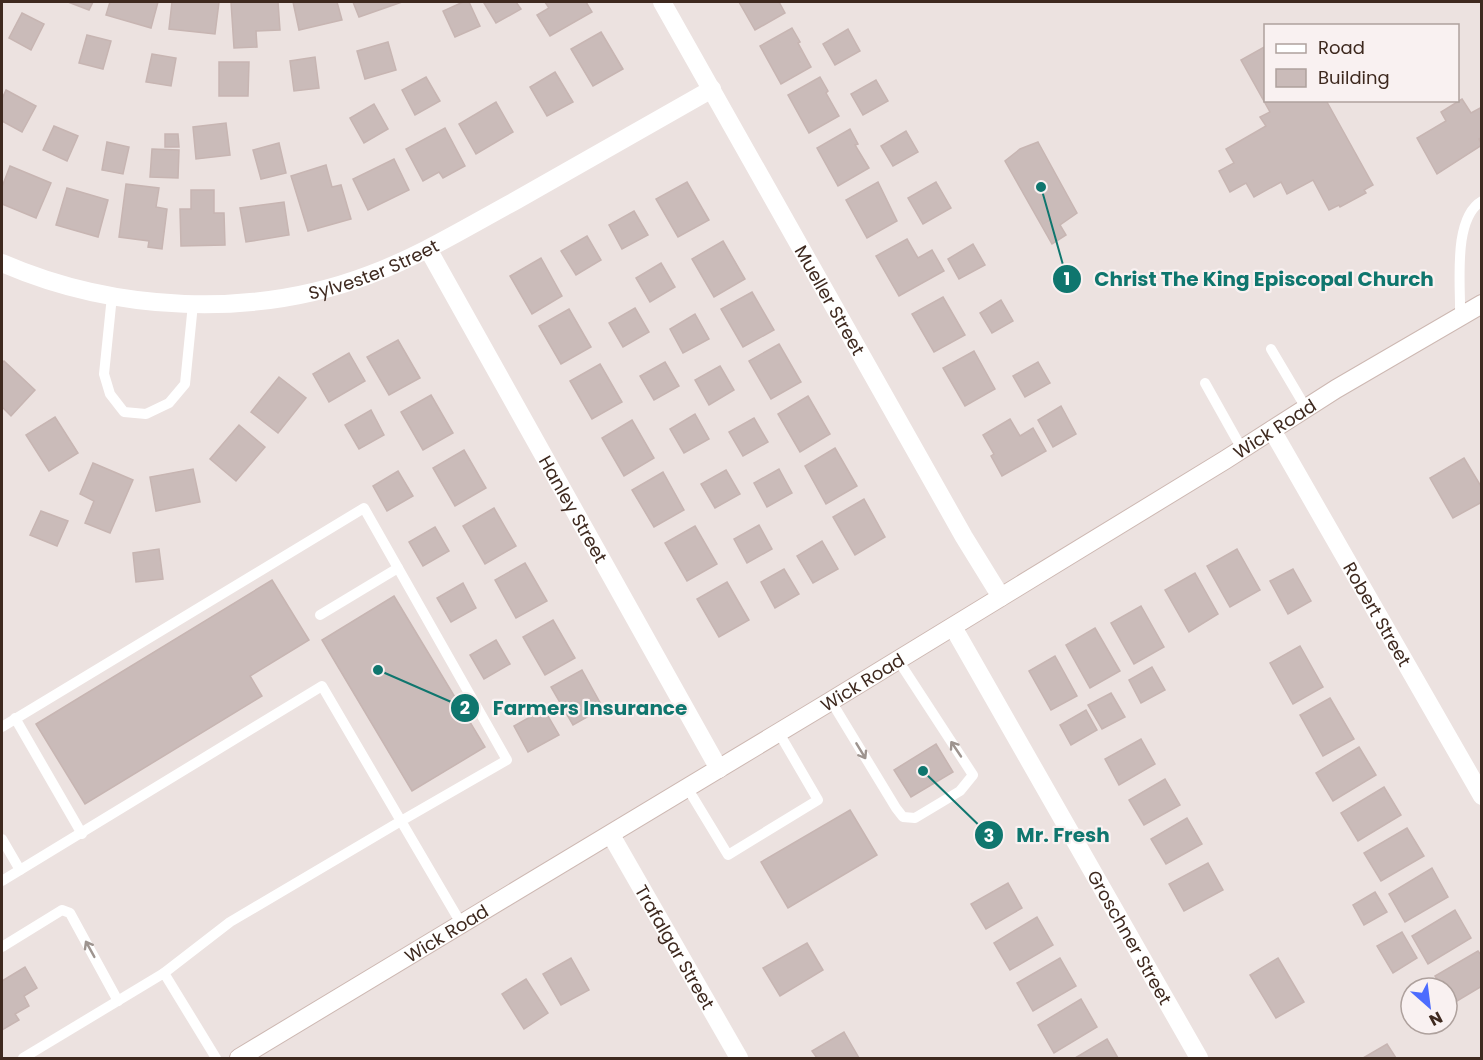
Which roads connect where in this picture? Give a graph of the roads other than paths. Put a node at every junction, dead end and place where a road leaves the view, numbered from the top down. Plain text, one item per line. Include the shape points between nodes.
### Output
1 (662, 2) edge
2 (712, 89) junction
3 (1482, 201) edge
4 (428, 249) junction
5 (2, 263) edge
6 (112, 296) junction
7 (193, 304) junction
8 (1482, 304) edge
9 (1460, 316) junction
10 (1271, 349) dead end
11 (1205, 383) dead end
12 (1306, 408) junction
13 (1272, 430) junction
14 (1242, 449) junction
15 (398, 568) junction
16 (1001, 597) junction
17 (320, 615) dead end
18 (953, 627) junction
19 (898, 660) junction
20 (831, 701) junction
21 (15, 718) junction
22 (2, 727) edge
23 (779, 733) junction
24 (719, 770) junction
25 (688, 789) junction
26 (1482, 796) edge
27 (401, 821) junction
28 (81, 834) junction
29 (611, 835) junction
30 (2, 839) edge
31 (20, 870) junction
32 (2, 881) edge
33 (462, 925) junction
34 (2, 947) edge
35 (164, 973) junction
36 (118, 1001) junction
37 (23, 1059) edge
38 (216, 1059) edge
39 (239, 1059) edge
40 (739, 1059) edge
41 (1199, 1059) edge

1 - 2 street, Mueller Street
2 - 4 street, Sylvester Street
2 - 16 street, Mueller Street
3 - 9 lane via 1468,215 1464,228
4 - 7 street, Sylvester Street via 369,276 309,293 248,303
4 - 24 street, Hanley Street
5 - 6 street, Sylvester Street via 53,282
6 - 7 street, Sylvester Street
6 - 7 lane via 104,374 110,394 124,412 146,414 170,403 184,384
8 - 9 street, Wick Road
9 - 12 street, Wick Road
10 - 12 lane
11 - 14 lane
12 - 13 street, Wick Road
13 - 14 street, Wick Road
13 - 26 street, Robert Street
14 - 16 street, Wick Road
15 - 17 lane
15 - 21 lane via 364,508
15 - 27 lane via 507,760
16 - 18 street, Wick Road
18 - 19 street, Wick Road
18 - 41 street, Groschner Street
19 - 20 street, Wick Road
20 -> 19 lane via 903,817 915,818 960,791 973,775
20 - 23 street, Wick Road
21 - 22 lane
21 - 28 lane
23 - 24 street, Wick Road
23 - 25 lane via 818,800 758,837 728,855
24 - 25 street, Wick Road
25 - 29 street, Wick Road
27 - 28 lane via 322,686
27 - 33 lane
27 - 35 lane via 230,922
28 - 31 lane
29 - 33 street, Wick Road
29 - 40 street, Trafalgar Street
30 - 31 lane
31 - 32 lane
33 - 39 street, Wick Road
36 -> 34 lane via 70,913 62,909
35 - 36 lane
35 - 38 lane
36 - 37 lane

